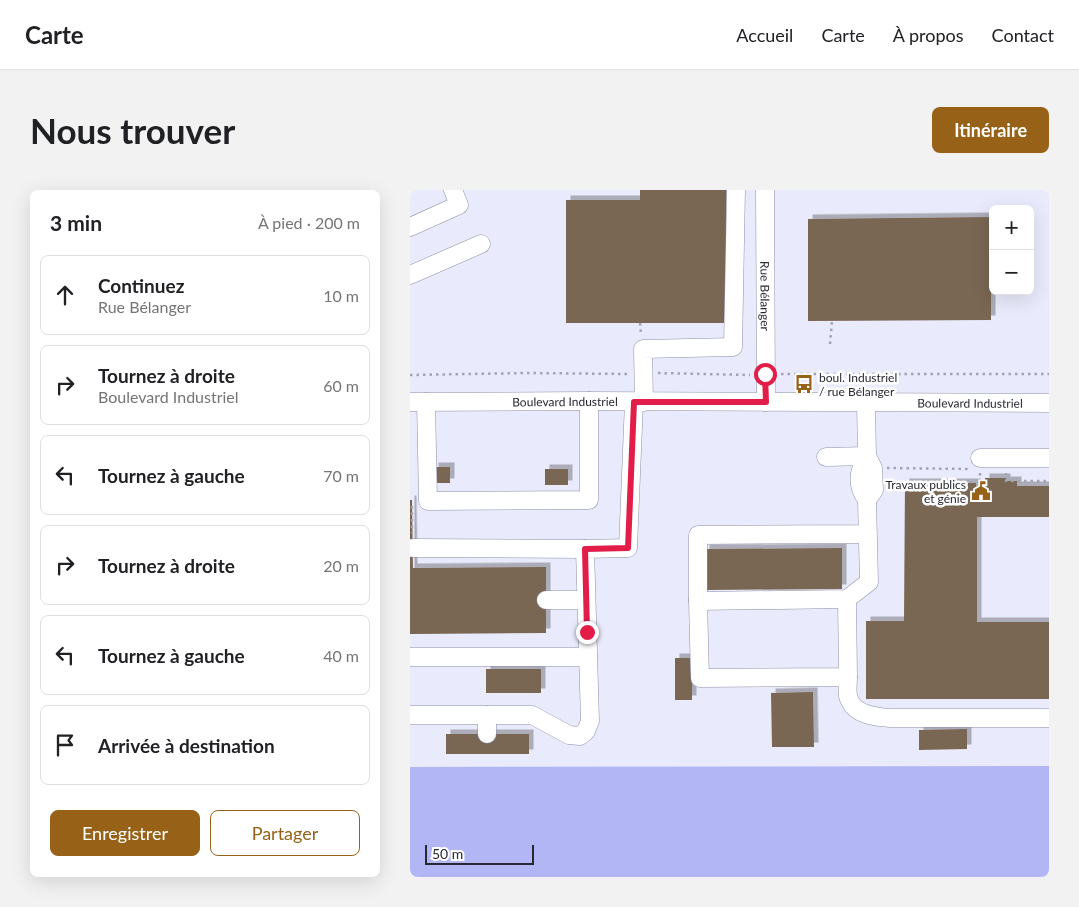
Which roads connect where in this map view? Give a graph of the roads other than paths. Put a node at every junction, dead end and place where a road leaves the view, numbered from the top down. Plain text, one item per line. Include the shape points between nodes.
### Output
1 (453, 190) edge
2 (736, 190) edge
3 (765, 190) edge
4 (410, 227) edge
5 (481, 244) dead end
6 (410, 275) edge
7 (589, 401) junction
8 (418, 402) edge
9 (639, 402) junction
10 (766, 402) junction
11 (866, 403) junction
12 (1049, 403) edge
13 (826, 457) dead end
14 (1049, 458) edge
15 (873, 462) junction
16 (977, 465) road end
17 (868, 534) junction
18 (412, 548) road end
19 (585, 549) junction
20 (847, 599) junction
21 (546, 600) dead end
22 (586, 600) junction
23 (698, 601) junction
24 (410, 657) edge
25 (588, 657) junction
26 (848, 677) junction
27 (410, 715) edge
28 (487, 715) junction
29 (1049, 718) edge
30 (487, 734) dead end

1 - 4 street via 460,205
2 - 9 street via 734,347 643,349
3 - 10 street, Rue Bélanger
5 - 6 street
7 - 8 street, Boulevard Industriel
7 - 8 street via 589,500 428,501
7 - 9 street, Boulevard Industriel
9 - 10 street, Boulevard Industriel
9 - 19 street via 628,548
10 - 11 street, Boulevard Industriel
11 - 12 street, Boulevard Industriel
11 - 15 street
13 - 15 street
14 - 16 street
15 - 17 street via 860,468 860,490 867,500
17 - 20 street via 869,582
17 - 23 street via 698,535
18 - 19 street
19 - 22 street
20 - 23 street
20 - 26 street
21 - 22 street
22 - 25 street
23 - 26 street via 700,678 792,685
24 - 25 street
25 - 28 street via 590,721 580,736 569,735 532,715
26 - 29 street via 850,701 857,710 881,718 943,724
27 - 28 street
28 - 30 street

